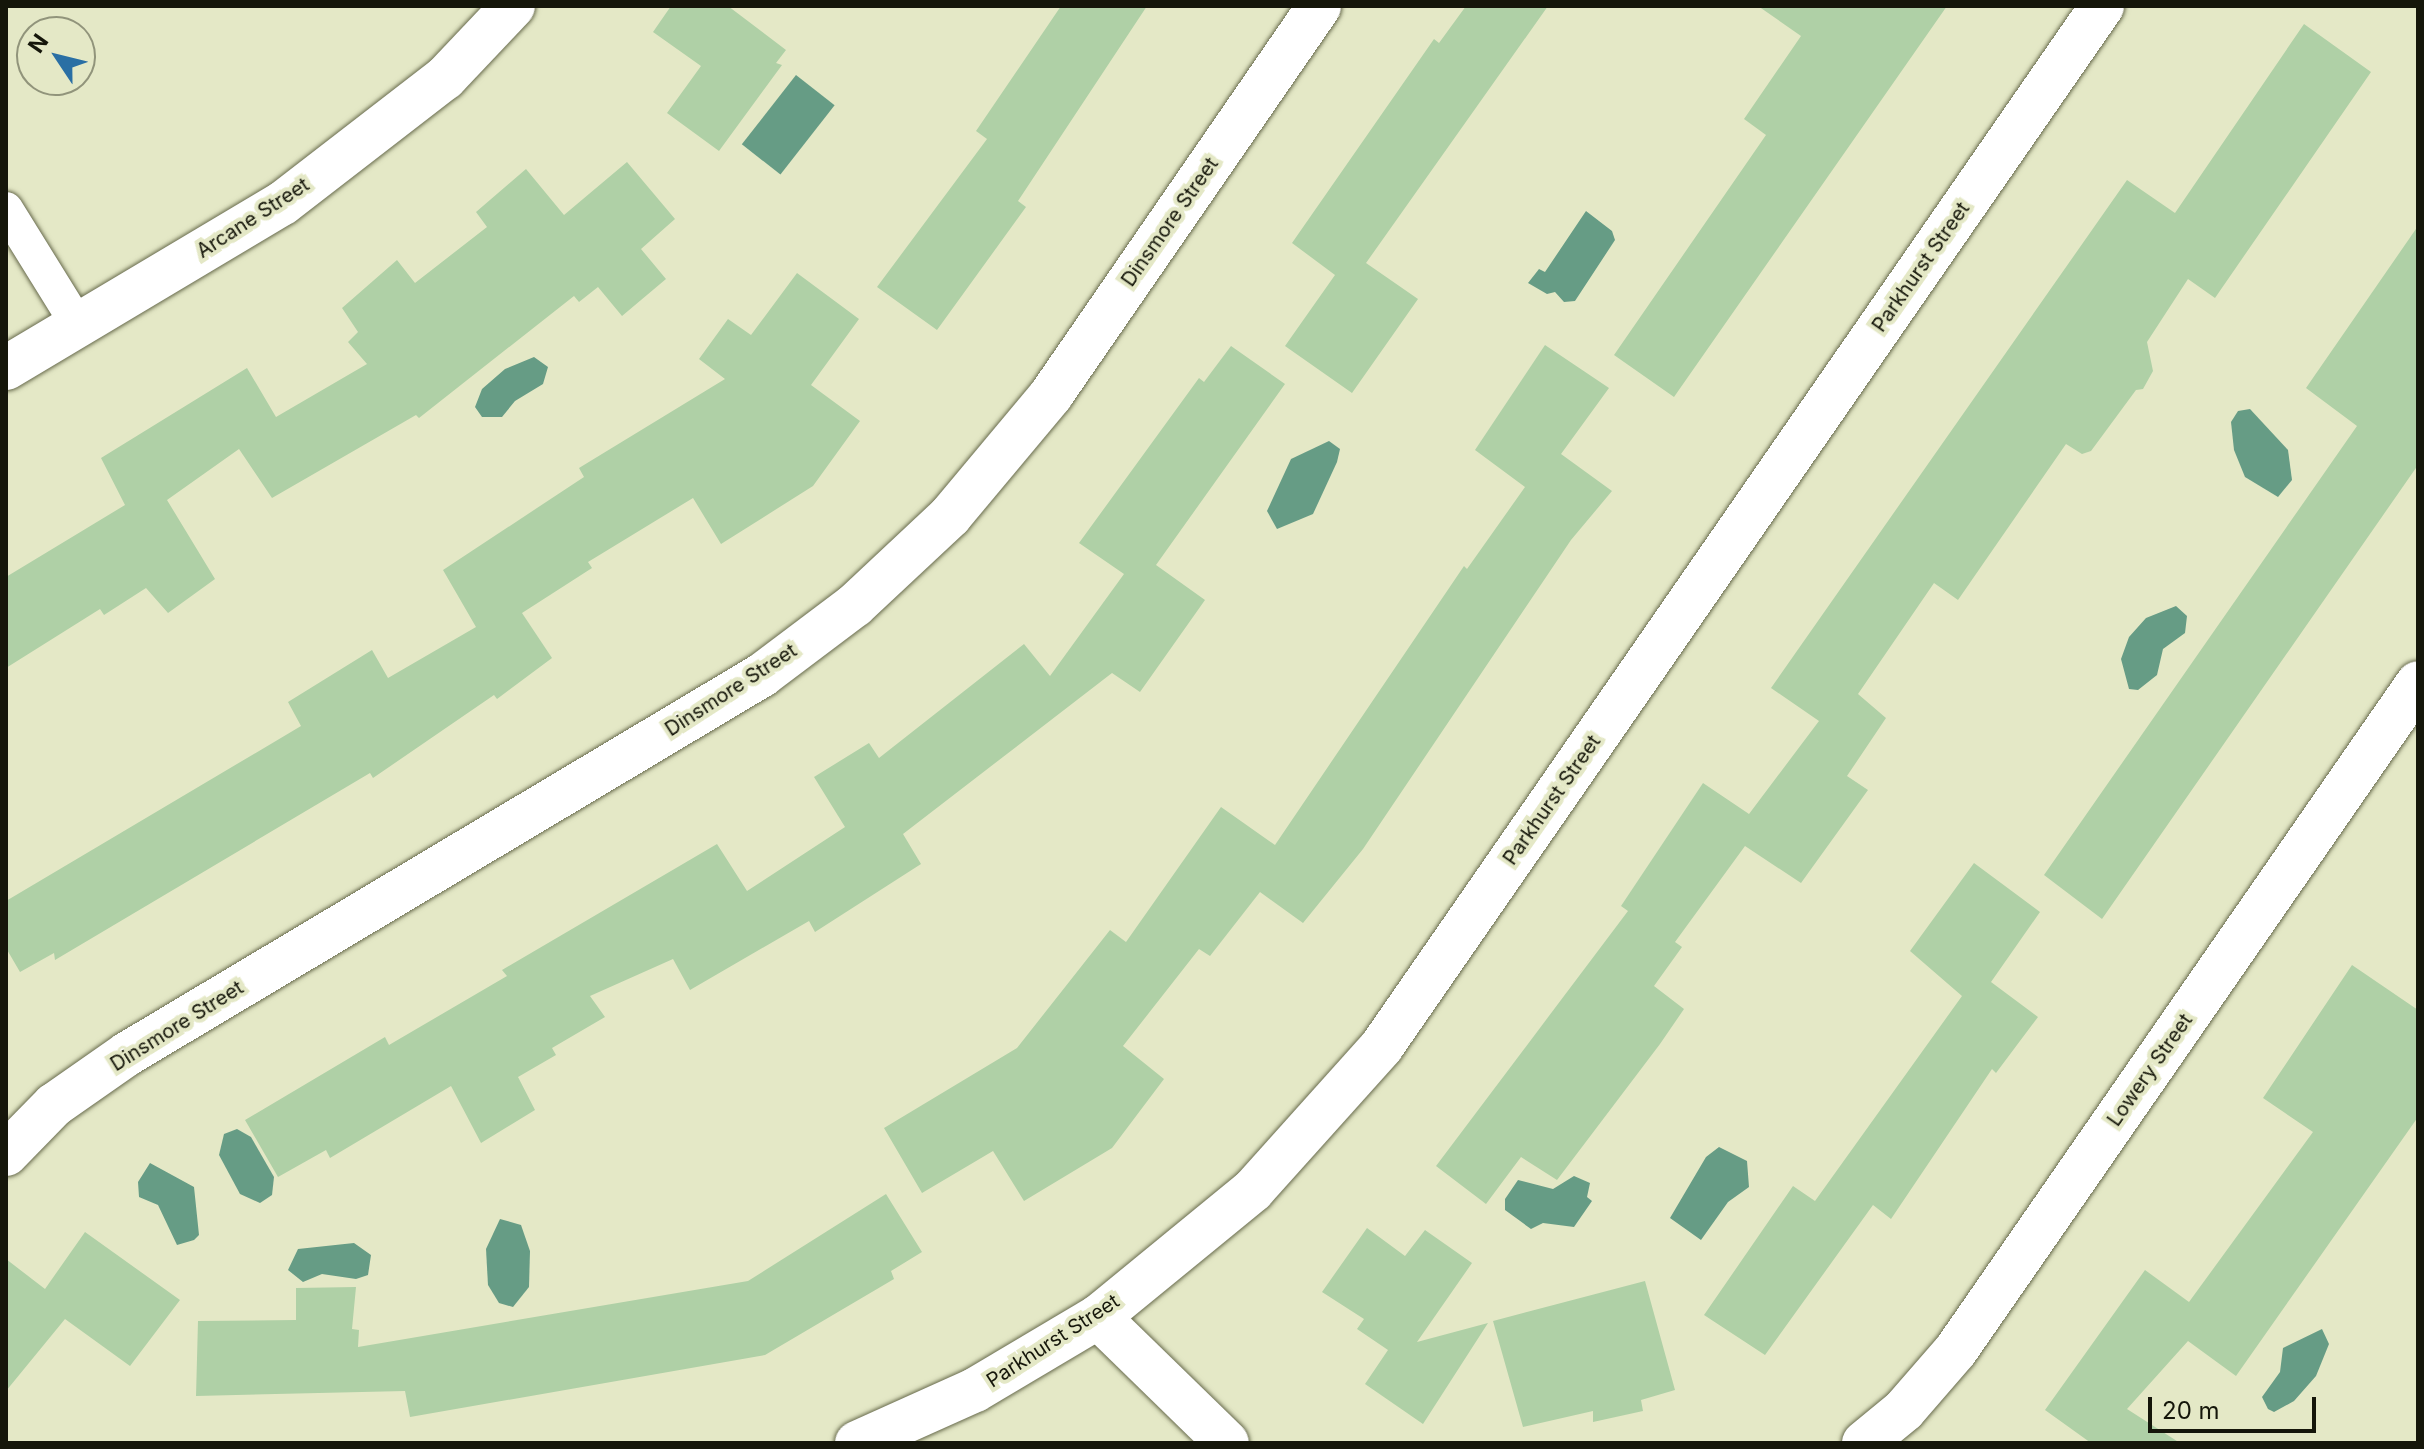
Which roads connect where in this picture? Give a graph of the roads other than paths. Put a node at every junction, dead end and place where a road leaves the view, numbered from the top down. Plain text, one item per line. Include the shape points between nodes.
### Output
1 (513, 6) edge
2 (1319, 6) edge
3 (2102, 6) edge
4 (6, 209) edge
5 (78, 325) junction
6 (6, 368) edge
7 (2418, 683) edge
8 (6, 1154) edge
9 (1098, 1317) junction
10 (857, 1443) edge
11 (1227, 1443) edge
12 (1864, 1443) edge

1 - 5 street, Arcane Street via 445,78 283,203
2 - 8 street, Dinsmore Street via 1051,395 950,516 855,605 762,675 127,1054 54,1105
3 - 9 street, Parkhurst Street via 1382,1046 1253,1190
4 - 5 lane
5 - 6 street, Arcane Street
7 - 12 street, Lowery Street via 1956,1350 1904,1410
9 - 10 street, Parkhurst Street via 975,1390
9 - 11 street

